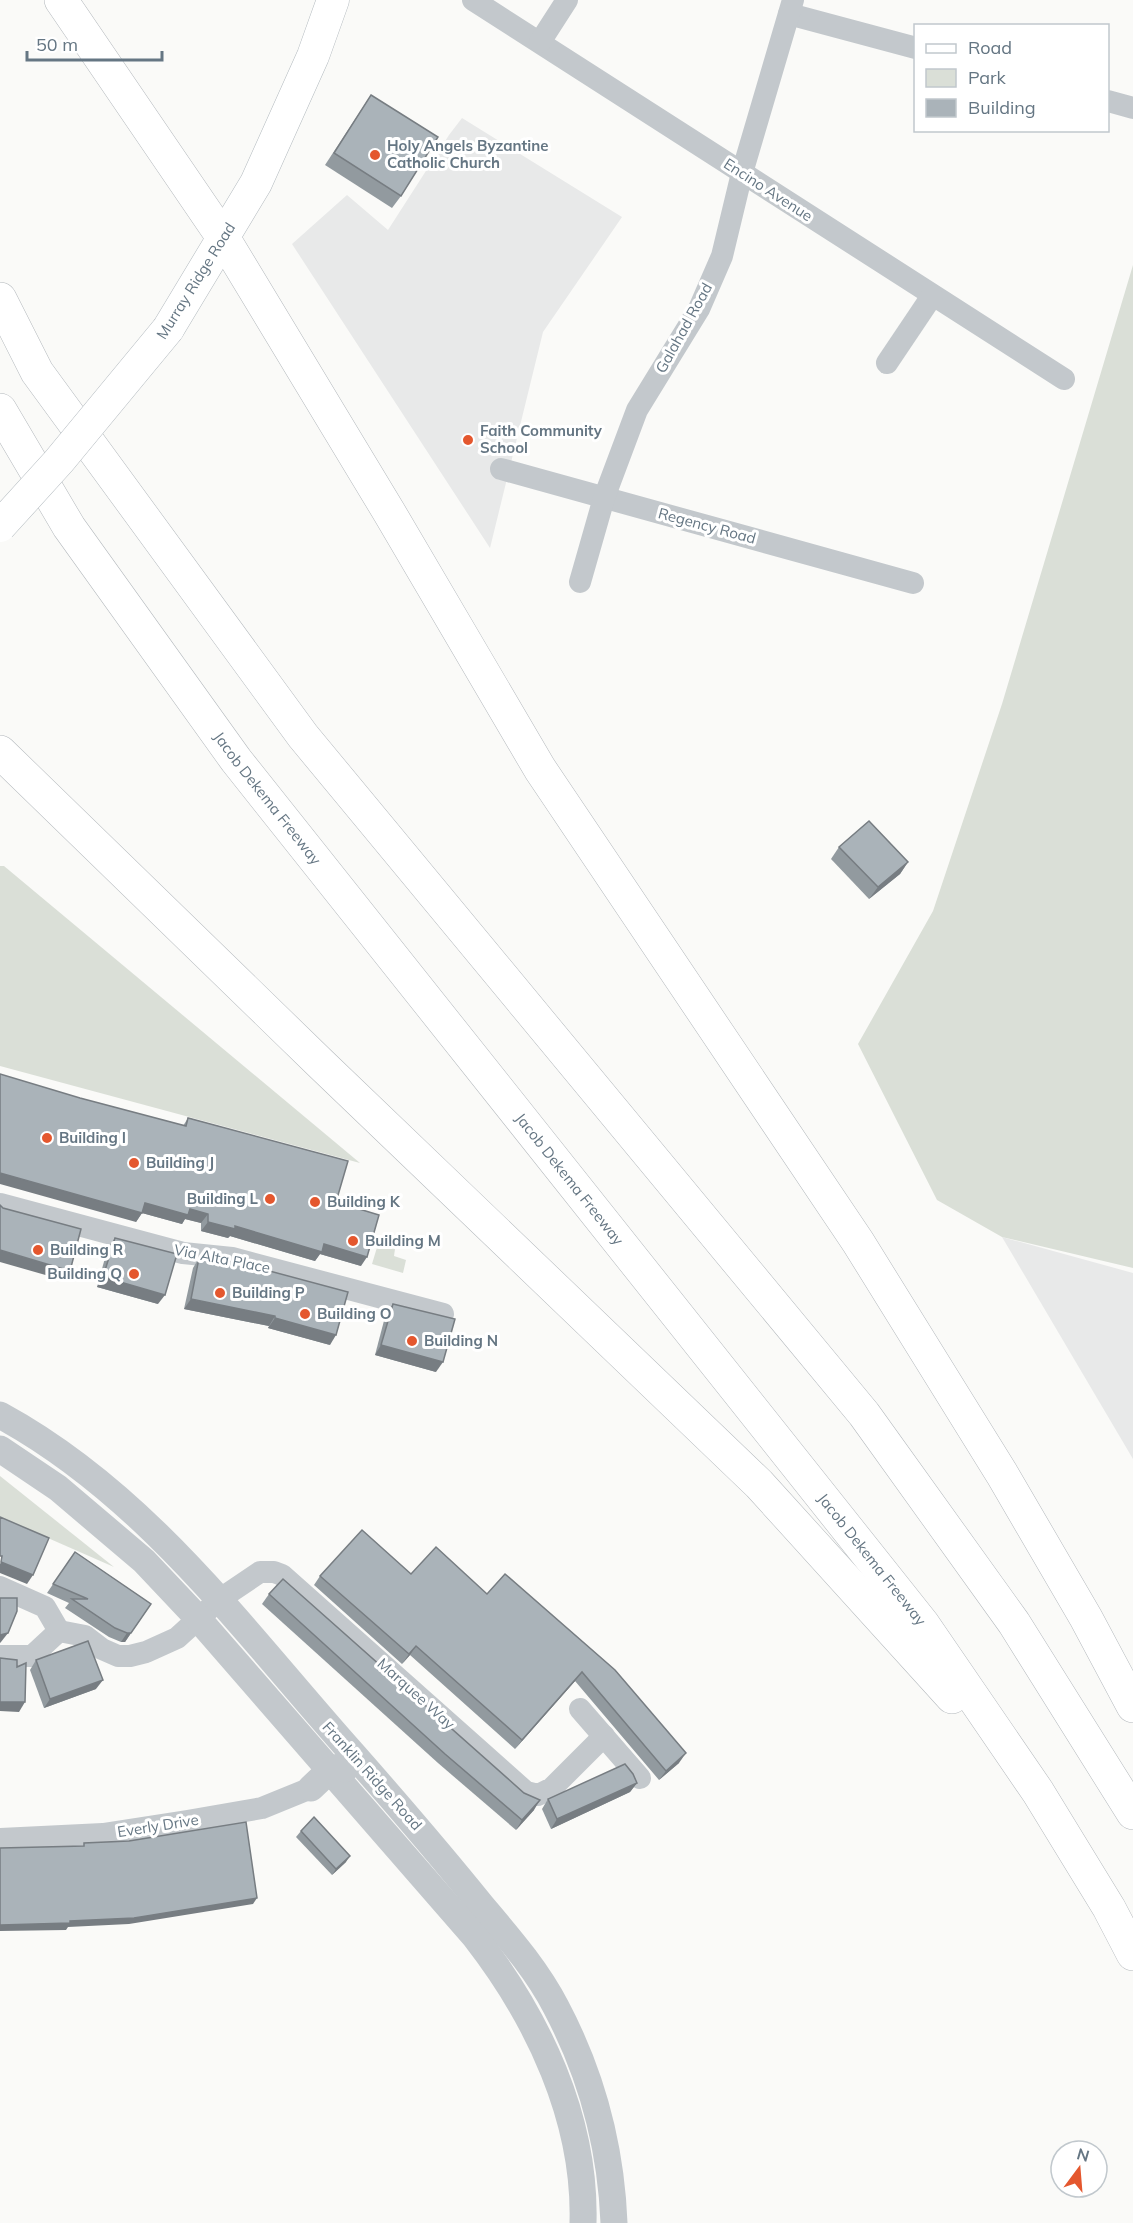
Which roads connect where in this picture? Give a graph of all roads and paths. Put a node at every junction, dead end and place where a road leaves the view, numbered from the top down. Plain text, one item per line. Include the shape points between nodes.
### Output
1 (61, 0) edge
2 (333, 0) edge
3 (473, 0) edge
4 (567, 0) edge
5 (791, 7) edge
6 (540, 42) junction
7 (914, 48) edge
8 (1109, 102) edge
9 (1133, 108) edge
10 (742, 173) junction
11 (224, 239) junction
12 (932, 296) junction
13 (0, 299) edge
14 (887, 363) dead end
15 (1064, 379) dead end
16 (0, 410) edge
17 (501, 470) dead end
18 (604, 498) junction
19 (0, 526) edge
20 (580, 582) dead end
21 (913, 583) dead end
22 (0, 752) edge
23 (0, 1204) edge
24 (443, 1314) edge
25 (0, 1415) edge
26 (0, 1449) edge
27 (144, 1561) junction
28 (0, 1587) edge
29 (220, 1599) junction
30 (198, 1618) junction
31 (59, 1631) junction
32 (0, 1656) edge
33 (280, 1670) junction
34 (1133, 1706) edge
35 (580, 1709) dead end
36 (604, 1736) junction
37 (640, 1778) dead end
38 (320, 1779) junction
39 (1038, 1792) junction
40 (1133, 1813) edge
41 (406, 1814) junction
42 (0, 1839) edge
43 (1133, 1954) edge
44 (498, 1966) junction
45 (555, 2006) junction
46 (530, 2023) junction
47 (590, 2086) junction
48 (583, 2223) edge
49 (614, 2223) edge

1 - 11 highway
2 - 11 main road, Murray Ridge Road via 313,56 256,183
3 - 6 street, Encino Avenue
4 - 6 street
5 - 7 street
5 - 10 street, Galahad Road
6 - 10 street, Encino Avenue
8 - 9 street
10 - 12 street, Encino Avenue
10 - 18 street, Galahad Road via 722,256 699,309 637,410
11 - 19 main road, Murray Ridge Road, bridge via 168,329
11 - 34 highway via 540,769 858,1242 1002,1474
12 - 14 street
12 - 15 street, Encino Avenue
13 - 40 highway via 37,372 303,736 864,1414 1014,1623
16 - 39 highway, Jacob Dekema Freeway via 69,527 236,760 923,1624
17 - 18 street, Regency Road
18 - 20 street, Galahad Road
18 - 21 street, Regency Road
22 - 39 highway via 759,1484
23 - 24 street, Via Alta Place via 183,1253 232,1258
25 - 29 street, Franklin Ridge Road via 52,1448 112,1494 173,1549
26 - 27 street, Franklin Ridge Road via 58,1488
27 - 29 street via 157,1564 193,1601 203,1605
27 - 30 street, Franklin Ridge Road
28 - 31 street via 45,1606
29 - 30 street, Marquee Way
29 - 33 street, Franklin Ridge Road
29 - 36 street, Marquee Way via 260,1572 282,1575 526,1792 538,1795 552,1788
30 - 31 street, Marquee Way via 177,1638 130,1656 118,1656 85,1636
30 - 33 street via 217,1616 254,1657
30 - 38 street, Franklin Ridge Road
31 - 32 street via 32,1656
33 - 41 street, Franklin Ridge Road
35 - 36 street
36 - 37 street
38 - 41 street via 339,1767 353,1772 391,1812
38 - 42 street, Everly Drive via 261,1808 104,1834
38 - 44 street, Franklin Ridge Road via 475,1937
39 - 43 highway, Jacob Dekema Freeway
41 - 45 street, Franklin Ridge Road via 516,1947
44 - 45 street via 507,1971 531,2004 543,2010
44 - 46 street, Franklin Ridge Road
45 - 47 street, Franklin Ridge Road
46 - 47 street via 542,2022 552,2028 572,2071
46 - 48 street, Franklin Ridge Road via 554,2072 574,2132 582,2167
47 - 49 street, Franklin Ridge Road via 607,2148

